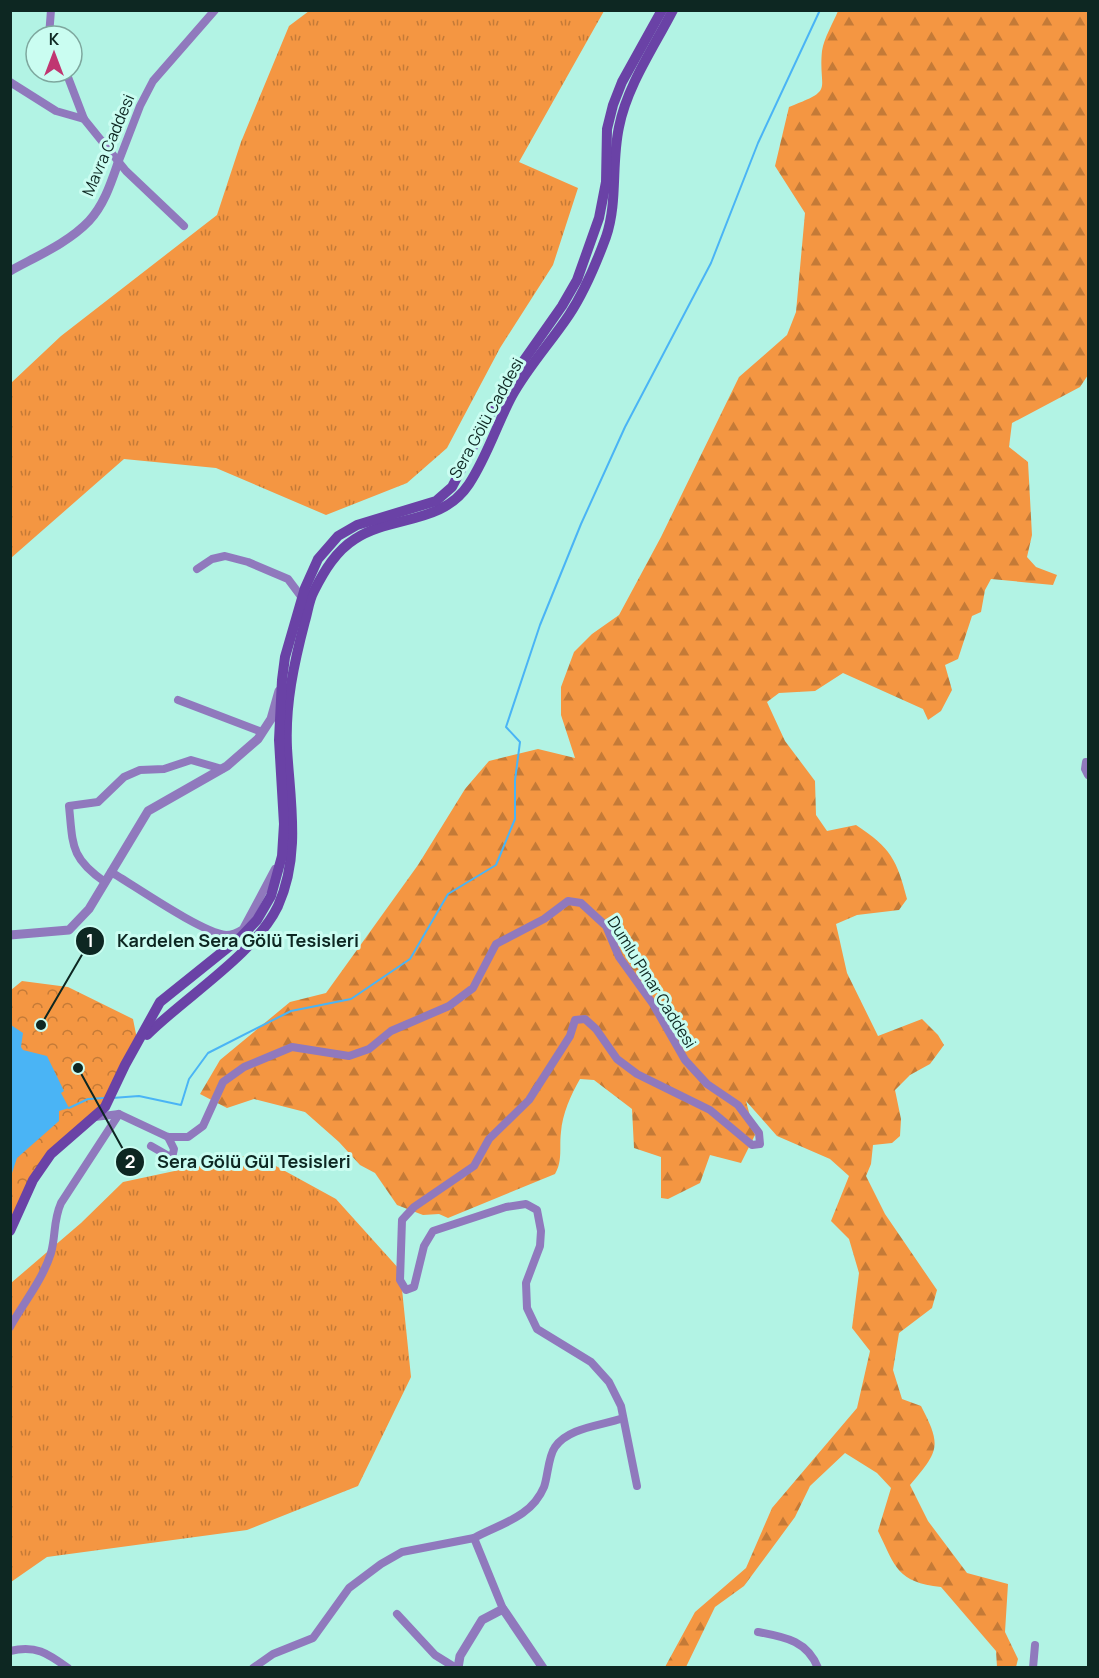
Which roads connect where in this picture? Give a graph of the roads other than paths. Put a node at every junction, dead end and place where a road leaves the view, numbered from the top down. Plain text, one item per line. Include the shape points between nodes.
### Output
1 (214, 10) edge
2 (662, 10) edge
3 (673, 10) edge
4 (10, 82) edge
5 (71, 84) edge
6 (84, 119) junction
7 (118, 163) junction
8 (184, 226) dead end
9 (10, 271) edge
10 (197, 568) dead end
11 (302, 598) junction
12 (309, 608) junction
13 (293, 666) junction
14 (282, 680) junction
15 (178, 700) dead end
16 (262, 732) junction
17 (1086, 762) dead end
18 (222, 769) junction
19 (1089, 775) edge
20 (294, 829) junction
21 (282, 856) junction
22 (111, 872) junction
23 (105, 882) junction
24 (10, 935) edge
25 (138, 1044) junction
26 (119, 1114) junction
27 (95, 1117) junction
28 (168, 1137) junction
29 (151, 1146) dead end
30 (10, 1231) edge
31 (10, 1326) edge
32 (623, 1418) junction
33 (637, 1486) dead end
34 (474, 1538) junction
35 (503, 1609) junction
36 (397, 1614) dead end
37 (758, 1632) dead end
38 (1035, 1645) dead end
39 (10, 1651) edge
40 (68, 1668) edge
41 (254, 1668) edge
42 (457, 1668) edge
43 (543, 1668) edge
44 (818, 1668) edge
45 (1033, 1668) edge

1 - 7 street, Mavra Caddesi via 153,81
2 - 11 main road, Sera Gölü Caddesi via 613,105 599,218 577,280 501,393 470,458 452,487 435,501 357,525 338,536 318,559
3 - 12 main road, Sera Gölü Caddesi via 624,110 607,233 582,294 513,394 469,484 454,502 421,519 357,537 325,570
4 - 6 street via 56,111
5 - 6 street
6 - 7 street
7 - 8 street
7 - 9 street, Mavra Caddesi via 90,220 71,236
10 - 11 street via 225,556 248,562 288,579
11 - 12 street
11 - 14 main road, Sera Gölü Caddesi
12 - 13 main road, Sera Gölü Caddesi
13 - 14 street
13 - 20 main road, Sera Gölü Caddesi via 287,744
14 - 16 street via 271,720
14 - 21 main road, Sera Gölü Caddesi
15 - 16 street
16 - 18 street
17 - 19 street
18 - 22 street via 148,811
18 - 23 street via 191,760 164,769 140,770 124,777 98,802 69,806 77,856
20 - 21 street
20 - 25 main road, Sera Gölü Caddesi via 291,866 277,908 225,968
21 - 22 street via 243,929 235,934 218,933
21 - 25 main road, Sera Gölü Caddesi via 271,896 257,920 160,1002
22 - 23 street
23 - 24 street via 89,909 69,930
25 - 27 main road, Sera Gölü Caddesi via 105,1107
26 - 27 street
26 - 28 street
26 - 31 street via 61,1203 54,1219 52,1251 43,1274
27 - 30 main road, Sera Gölü Caddesi via 51,1154 33,1180
28 - 29 street via 174,1149 172,1158
28 - 32 street, Dumlu Pınar Caddesi via 188,1137 203,1126 223,1082 244,1067 292,1047 349,1056 369,1048 391,1031 449,1006 473,988 496,944 544,919 568,901 582,903 606,926 619,957 653,1004 685,1060 707,1084 738,1105 759,1133 760,1144 752,1145 710,1110 637,1074 617,1059 585,1019 575,1020 570,1036 529,1100 489,1139 474,1166 402,1220 400,1280 406,1290 414,1287 424,1246 433,1232 506,1207 526,1204 537,1210 540,1246 526,1283 527,1308 537,1329 591,1362 609,1382
32 - 33 street, Dumlu Pınar Caddesi
32 - 34 street via 575,1432 555,1447 543,1489 530,1508 502,1527
34 - 35 street
34 - 41 street via 402,1552 381,1564 349,1588 313,1638 273,1654
35 - 42 street via 482,1620
35 - 43 street
36 - 42 street via 435,1654
37 - 44 street via 790,1638 806,1649
38 - 45 street
39 - 40 street via 42,1649

